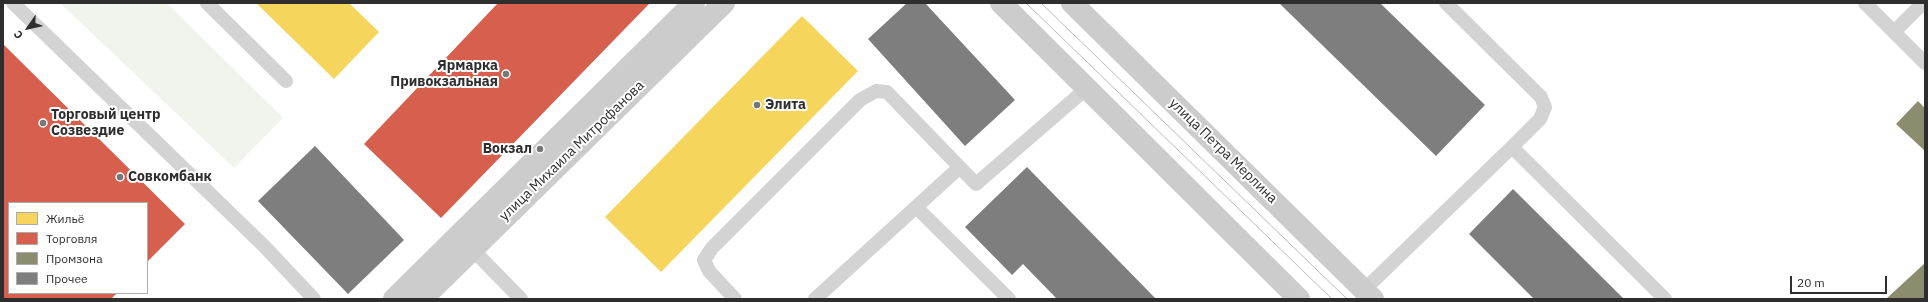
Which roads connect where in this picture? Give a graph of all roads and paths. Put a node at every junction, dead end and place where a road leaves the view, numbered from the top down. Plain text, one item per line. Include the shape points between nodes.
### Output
1 (14, 3) edge
2 (207, 3) edge
3 (694, 3) edge
4 (724, 3) edge
5 (1001, 3) edge
6 (1072, 3) edge
7 (1446, 3) edge
8 (1865, 3) edge
9 (1924, 3) edge
10 (1894, 32) junction
11 (1925, 63) edge
12 (286, 81) dead end
13 (1087, 88) junction
14 (1512, 146) junction
15 (960, 167) junction
16 (916, 208) junction
17 (466, 241) junction
18 (1369, 295) edge
19 (314, 299) edge
20 (394, 299) edge
21 (422, 299) edge
22 (521, 299) edge
23 (735, 299) edge
24 (815, 299) edge
25 (1009, 299) edge
26 (1299, 299) edge
27 (1665, 299) edge

1 - 19 lane via 264,246
2 - 12 lane
3 - 17 main road, улица Михаила Митрофанова
4 - 17 main road, улица Михаила Митрофанова
5 - 13 main road
6 - 18 main road, улица Петра Мерлина
7 - 14 lane via 1541,97 1545,107 1540,119
8 - 10 lane
9 - 10 lane
10 - 11 lane
13 - 15 lane via 976,184
13 - 26 main road
14 - 18 lane
14 - 27 lane
15 - 16 lane
15 - 23 lane via 887,92 876,91 855,106 712,248 704,260 709,271
16 - 24 lane
16 - 25 lane
17 - 20 main road, улица Михаила Митрофанова
17 - 21 main road, улица Михаила Митрофанова
17 - 22 lane

